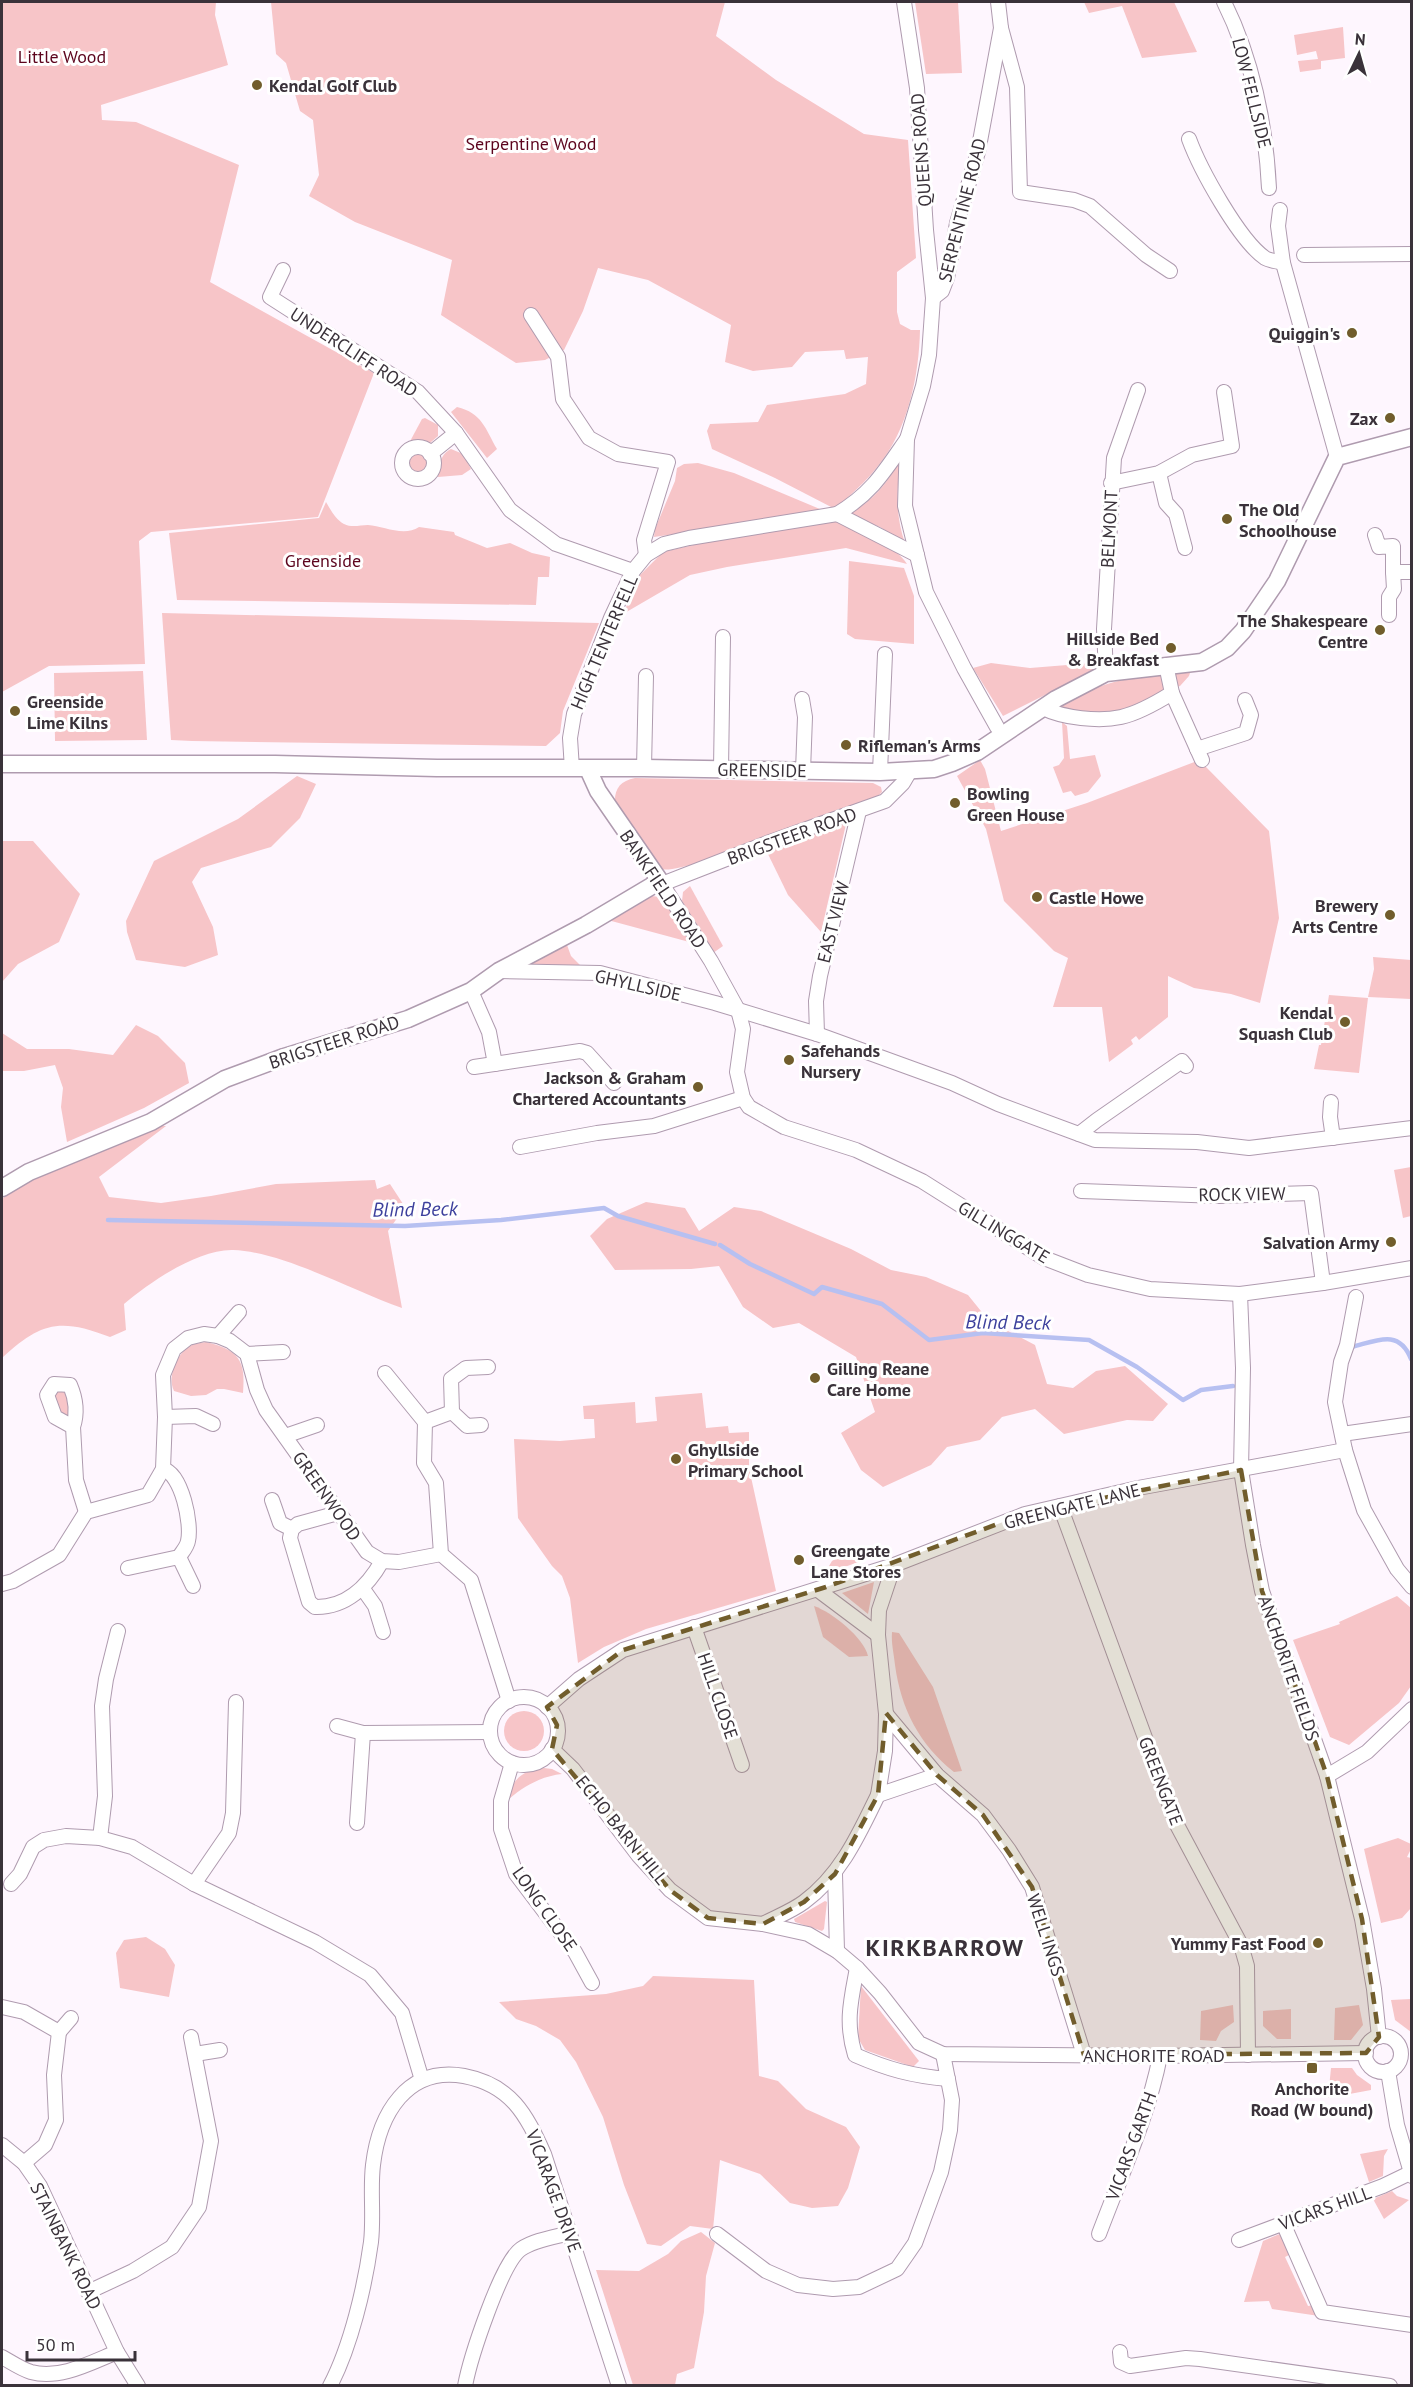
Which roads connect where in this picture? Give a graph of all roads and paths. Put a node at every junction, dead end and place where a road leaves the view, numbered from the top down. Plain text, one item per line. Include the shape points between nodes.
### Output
1 (904, 2) edge
2 (998, 2) edge
3 (1224, 2) edge
4 (1001, 28) junction
5 (1189, 139) dead end
6 (1269, 188) dead end
7 (1280, 210) dead end
8 (1412, 254) edge
9 (1304, 255) dead end
10 (1283, 263) junction
11 (283, 270) dead end
12 (1170, 271) dead end
13 (933, 298) junction
14 (531, 315) dead end
15 (1138, 390) dead end
16 (1224, 392) dead end
17 (456, 433) junction
18 (1412, 436) edge
19 (907, 439) junction
20 (430, 454) dead end
21 (1337, 457) junction
22 (1159, 473) junction
23 (1111, 483) junction
24 (837, 514) junction
25 (1375, 535) dead end
26 (1185, 548) dead end
27 (646, 555) junction
28 (917, 555) junction
29 (633, 571) junction
30 (1393, 572) junction
31 (1412, 572) edge
32 (1389, 615) dead end
33 (723, 637) dead end
34 (885, 654) dead end
35 (1166, 665) junction
36 (1106, 673) junction
37 (646, 676) dead end
38 (1172, 693) junction
39 (802, 699) dead end
40 (1245, 700) dead end
41 (1043, 708) junction
42 (997, 727) dead end
43 (2, 764) edge
44 (644, 768) junction
45 (580, 769) junction
46 (721, 769) junction
47 (803, 771) junction
48 (910, 771) junction
49 (880, 772) junction
50 (859, 812) junction
51 (661, 883) junction
52 (499, 971) junction
53 (471, 991) junction
54 (738, 1010) junction
55 (817, 1034) junction
56 (495, 1064) junction
57 (1186, 1066) dead end
58 (474, 1067) dead end
59 (614, 1083) dead end
60 (743, 1098) junction
61 (1331, 1102) dead end
62 (1412, 1128) edge
63 (1079, 1134) junction
64 (1333, 1138) junction
65 (520, 1148) dead end
66 (2, 1188) edge
67 (1081, 1191) dead end
68 (1412, 1268) edge
69 (1323, 1283) junction
70 (1240, 1294) junction
71 (1356, 1298) dead end
72 (239, 1312) dead end
73 (218, 1336) junction
74 (283, 1352) dead end
75 (247, 1354) junction
76 (488, 1367) dead end
77 (385, 1373) dead end
78 (452, 1412) junction
79 (165, 1417) junction
80 (425, 1422) junction
81 (213, 1424) dead end
82 (1412, 1424) edge
83 (317, 1425) dead end
84 (481, 1425) dead end
85 (73, 1427) dead end
86 (1342, 1434) junction
87 (285, 1437) junction
88 (1345, 1450) junction
89 (163, 1469) junction
90 (1241, 1470) junction
91 (272, 1500) dead end
92 (1060, 1506) junction
93 (86, 1512) junction
94 (338, 1513) junction
95 (292, 1529) junction
96 (441, 1554) junction
97 (179, 1557) junction
98 (382, 1561) junction
99 (894, 1565) junction
100 (128, 1568) dead end
101 (2, 1584) edge
102 (193, 1586) dead end
103 (1412, 1587) edge
104 (363, 1589) junction
105 (818, 1590) junction
106 (694, 1627) junction
107 (118, 1631) dead end
108 (383, 1632) dead end
109 (878, 1635) junction
110 (509, 1701) junction
111 (236, 1702) dead end
112 (547, 1707) junction
113 (1412, 1709) edge
114 (886, 1714) junction
115 (337, 1726) dead end
116 (363, 1732) junction
117 (490, 1732) junction
118 (552, 1749) junction
119 (512, 1763) junction
120 (742, 1765) dead end
121 (937, 1775) junction
122 (1327, 1776) junction
123 (878, 1795) junction
124 (357, 1823) dead end
125 (99, 1838) junction
126 (835, 1874) junction
127 (11, 1884) dead end
128 (195, 1884) junction
129 (763, 1924) junction
130 (837, 1951) junction
131 (857, 1968) junction
132 (592, 1983) dead end
133 (2, 2007) edge
134 (71, 2018) dead end
135 (59, 2032) junction
136 (191, 2037) dead end
137 (1379, 2037) junction
138 (220, 2050) dead end
139 (1366, 2053) junction
140 (195, 2054) junction
141 (943, 2054) junction
142 (1406, 2054) edge
143 (1084, 2055) junction
144 (1248, 2055) junction
145 (1160, 2056) junction
146 (1388, 2071) junction
147 (422, 2079) junction
148 (948, 2079) junction
149 (2, 2145) edge
150 (24, 2163) junction
151 (1411, 2174) edge
152 (1283, 2223) junction
153 (570, 2233) junction
154 (717, 2234) dead end
155 (1099, 2234) dead end
156 (1239, 2240) dead end
157 (88, 2292) junction
158 (1412, 2325) edge
159 (117, 2352) junction
160 (1120, 2352) dead end
161 (2, 2357) edge
162 (1137, 2366) junction
163 (31, 2379) edge
164 (1137, 2381) dead end
165 (138, 2385) edge
166 (330, 2385) edge
167 (465, 2385) edge
168 (620, 2385) edge
169 (1390, 2385) edge

1 - 13 street, QUEENS ROAD via 917,88
2 - 4 street, SERPENTINE ROAD
3 - 6 street, LOW FELLSIDE via 1240,40 1261,115
4 - 12 street via 1017,87 1020,192 1090,206
4 - 13 street, SERPENTINE ROAD via 978,152 957,223 947,278 942,291
5 - 10 street via 1200,167 1248,242 1266,259
7 - 10 street
8 - 9 street
10 - 21 street
11 - 17 street, UNDERCLIFF ROAD via 270,297 418,392
13 - 19 street, SERPENTINE ROAD via 929,355
14 - 27 street, HIGH TENTERFELL via 558,357 563,399 589,438 618,454 668,462 644,540
15 - 23 street, BELMONT via 1114,458
16 - 22 street via 1233,446 1192,455
17 - 20 street
17 - 29 street, UNDERCLIFF ROAD via 510,510 556,544
18 - 21 street
19 - 24 street, HIGH TENTERFELL via 873,487
19 - 28 street, SERPENTINE ROAD via 904,506
21 - 35 street via 1277,581 1243,631 1227,648 1202,662
22 - 23 street
22 - 26 street via 1166,503 1176,514
23 - 36 street, BELMONT via 1104,628
24 - 27 street, HIGH TENTERFELL via 689,538 664,544
24 - 28 street
25 - 30 street via 1379,547 1393,546
27 - 29 street, HIGH TENTERFELL
28 - 42 street, SERPENTINE ROAD via 926,592
29 - 45 street, HIGH TENTERFELL via 574,714 570,738
30 - 31 street
30 - 32 street
33 - 46 street
34 - 49 street
35 - 36 street
35 - 38 street
36 - 41 street, GREENSIDE
37 - 44 street
38 - 40 street via 1200,755 1246,733 1251,715
38 - 41 street via 1120,717 1072,718
39 - 47 street
41 - 48 street, GREENSIDE via 969,756 934,769
43 - 45 street, GREENSIDE
44 - 45 street, GREENSIDE
44 - 46 street, GREENSIDE
45 - 51 street, BANKFIELD ROAD
46 - 47 street, GREENSIDE
47 - 49 street, GREENSIDE
48 - 49 street, GREENSIDE
48 - 50 street, BRIGSTEER ROAD via 885,801
50 - 51 street, BRIGSTEER ROAD
50 - 55 street, EAST VIEW via 819,976
51 - 52 street, BRIGSTEER ROAD
51 - 54 street, BANKFIELD ROAD
52 - 53 street, BRIGSTEER ROAD
52 - 54 street, GHYLLSIDE via 600,973
53 - 56 street via 489,1032
53 - 66 street, BRIGSTEER ROAD via 408,1019 225,1079 151,1122 29,1172
54 - 55 street, GHYLLSIDE
54 - 60 street via 742,1029 736,1072
55 - 63 street, GHYLLSIDE
56 - 58 street
56 - 59 street via 580,1051 594,1059
57 - 63 street via 1182,1061
60 - 65 street via 654,1126
60 - 70 street, GILLINGGATE via 748,1107 784,1127 856,1150 922,1181 1044,1258 1088,1275 1150,1289
61 - 64 street
62 - 64 street, GHYLLSIDE
63 - 64 street, GHYLLSIDE via 1095,1140 1197,1142 1249,1148
67 - 69 street, ROCK VIEW via 1219,1196 1311,1193
68 - 69 street, GILLINGGATE
69 - 70 street, GILLINGGATE
70 - 90 street, ANCHORITE FIELDS
71 - 86 street via 1336,1387
72 - 73 street
73 - 75 street
73 - 79 street via 188,1338 174,1350 162,1383
74 - 75 street
75 - 87 street, GREENWOOD via 266,1410
76 - 78 street via 466,1368 452,1379
77 - 80 street
78 - 80 street
78 - 84 street via 467,1426
79 - 81 street via 196,1416
79 - 89 street
80 - 96 street via 424,1463 436,1483
82 - 86 street
83 - 87 street, GREENWOOD
85 - 93 street via 76,1480
86 - 88 street
87 - 94 street, GREENWOOD
88 - 90 street, GREENGATE LANE
88 - 103 street via 1364,1510 1397,1569
89 - 93 street via 148,1495
89 - 97 street via 173,1475 188,1517 188,1543
90 - 92 street, GREENGATE LANE
90 - 122 street, ANCHORITE FIELDS via 1262,1592
91 - 95 street via 280,1523
92 - 99 street, GREENGATE LANE via 1025,1514
92 - 144 street, GREENGATE via 1177,1825 1241,1945 1247,1966
93 - 101 street via 59,1555
94 - 95 street
94 - 98 street, GREENWOOD via 367,1552
95 - 104 street via 290,1538 309,1602 315,1607 336,1605
96 - 98 street
96 - 110 street via 471,1580
97 - 100 street
97 - 102 street
98 - 104 street
99 - 105 street, GREENGATE LANE
99 - 109 street via 879,1610
104 - 108 street via 375,1606
105 - 106 street, GREENGATE LANE
105 - 109 street
106 - 112 street, GREENGATE LANE via 623,1650 579,1679
106 - 120 street, HILL CLOSE
107 - 125 street via 102,1706 105,1796
109 - 114 street
110 - 112 street via 529,1698
110 - 117 street via 495,1714
111 - 128 street via 233,1813 228,1833
112 - 118 street via 557,1725 558,1735
113 - 122 street via 1367,1752
114 - 121 street, WELL INGS
114 - 123 street
115 - 116 street
116 - 117 street
116 - 124 street
117 - 119 street via 496,1751
118 - 119 street via 532,1764
118 - 129 street, ECHO BARN HILL via 573,1769 638,1855 670,1890 708,1918
119 - 132 street, LONG CLOSE via 501,1801 501,1829 516,1874 575,1952
121 - 123 street
121 - 143 street, WELL INGS via 983,1815 1032,1887
122 - 137 street, ANCHORITE FIELDS via 1362,1919
123 - 126 street
125 - 127 street via 66,1836 44,1840 33,1847
125 - 128 street via 132,1847
126 - 129 street via 804,1902
126 - 130 street
128 - 147 street via 315,1942 370,1975 402,2013
129 - 130 street, ECHO BARN HILL via 808,1934
130 - 131 street, ECHO BARN HILL
131 - 141 street, ECHO BARN HILL via 919,2043
131 - 148 street via 849,2015 855,2055 911,2075
133 - 135 street via 24,2012
134 - 135 street
135 - 150 street via 54,2075 56,2120 45,2145
136 - 140 street
137 - 139 street via 1370,2042
137 - 142 street via 1392,2038
138 - 140 street
139 - 144 street, ANCHORITE ROAD
139 - 146 street via 1372,2068
140 - 157 street via 211,2141 199,2207 172,2247
141 - 143 street, ANCHORITE ROAD
141 - 148 street
142 - 146 street
143 - 145 street, ANCHORITE ROAD
144 - 145 street, ANCHORITE ROAD
145 - 155 street, VICARS GARTH
146 - 151 street
147 - 153 street, VICARAGE DRIVE via 449,2074 474,2078 498,2088 514,2102 528,2120 544,2154
147 - 166 street via 403,2092 382,2124 373,2165 371,2240 365,2277 345,2353
148 - 154 street via 951,2130 940,2172 915,2243 897,2269 859,2287 798,2285 766,2271
149 - 150 street, STAINBANK ROAD
150 - 157 street, STAINBANK ROAD via 40,2186
151 - 152 street, VICARS HILL
152 - 156 street, VICARS HILL
152 - 158 street via 1322,2312
153 - 167 street via 521,2249 504,2274
153 - 168 street, VICARAGE DRIVE
157 - 159 street, STAINBANK ROAD
159 - 163 street via 78,2368
159 - 165 street, STAINBANK ROAD
160 - 162 street via 1121,2362
161 - 163 street
162 - 164 street
162 - 169 street via 1200,2359

